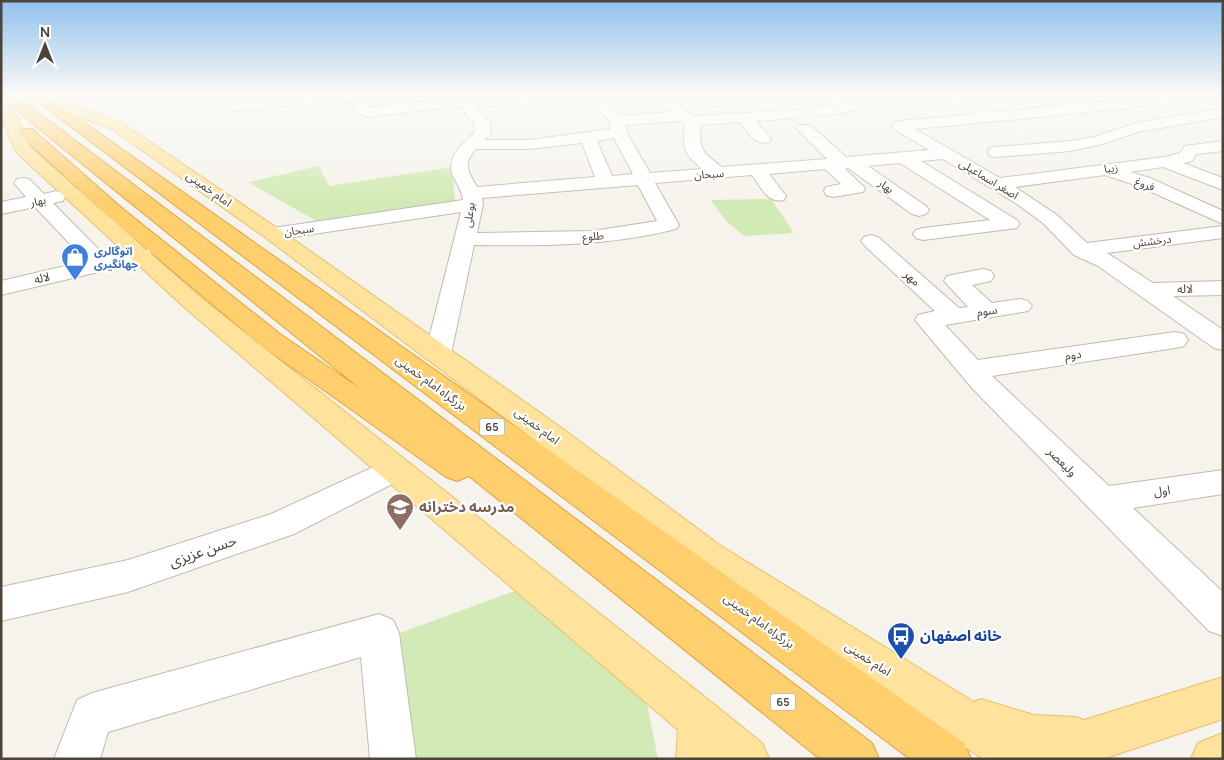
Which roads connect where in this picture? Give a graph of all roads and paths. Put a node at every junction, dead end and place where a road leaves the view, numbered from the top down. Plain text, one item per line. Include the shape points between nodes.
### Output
1 (15, 130) edge
2 (31, 130) edge
3 (85, 130) edge
4 (104, 130) edge
5 (123, 130) edge
6 (483, 130) edge
7 (605, 130) edge
8 (621, 130) edge
9 (694, 130) edge
10 (756, 130) edge
11 (807, 130) edge
12 (907, 130) edge
13 (1128, 130) edge
14 (588, 136) junction
15 (763, 139) dead end
16 (475, 144) junction
17 (1070, 146) junction
18 (1223, 146) edge
19 (996, 152) dead end
20 (947, 154) junction
21 (906, 159) junction
22 (1165, 162) junction
23 (843, 164) junction
24 (1102, 169) junction
25 (758, 170) junction
26 (718, 173) junction
27 (645, 179) junction
28 (23, 182) dead end
29 (606, 182) junction
30 (995, 184) junction
31 (1223, 185) edge
32 (833, 191) dead end
33 (74, 194) junction
34 (778, 196) dead end
35 (472, 199) junction
36 (42, 200) junction
37 (1, 208) edge
38 (919, 210) dead end
39 (1223, 218) edge
40 (1223, 232) edge
41 (273, 234) junction
42 (923, 234) dead end
43 (465, 239) junction
44 (871, 241) dead end
45 (1082, 250) junction
46 (141, 255) junction
47 (101, 264) junction
48 (983, 276) dead end
49 (1223, 288) edge
50 (1148, 290) junction
51 (5, 292) edge
52 (1020, 306) dead end
53 (986, 311) junction
54 (953, 315) junction
55 (1175, 340) dead end
56 (1223, 342) edge
57 (438, 354) junction
58 (971, 370) junction
59 (395, 469) junction
60 (1223, 482) edge
61 (1101, 500) junction
62 (715, 589) junction
63 (1, 604) edge
64 (1223, 618) edge
65 (1223, 698) edge
66 (943, 707) junction
67 (700, 740) edge
68 (1090, 740) junction
69 (1223, 755) edge
70 (77, 759) edge
71 (393, 759) edge
72 (746, 759) edge
73 (856, 759) edge
74 (948, 759) edge
75 (1024, 759) edge
76 (1034, 759) edge
77 (1214, 759) edge

1 - 33 main road via 22,148
2 - 73 highway, 65 via 117,214 271,340 710,644
3 - 62 highway, بزرگراه امام خمینی / 65
4 - 62 highway via 328,285
5 - 41 main road, امام خمینی
6 - 16 street, بوعلی
7 - 14 street
8 - 27 street
9 - 26 street via 691,142 696,153
10 - 15 street
11 - 23 street
12 - 20 street, اصغر اسماعیلی
13 - 17 street
14 - 16 street via 516,145
14 - 29 street
16 - 35 street, بوعلی via 461,156 459,166
17 - 19 street
17 - 24 street, فروغ
18 - 22 street, زیبا via 1190,150 1186,157
20 - 21 street, سبحان
20 - 30 street, اصغر اسماعیلی
21 - 23 street, سبحان
21 - 42 street via 1010,224
22 - 24 street, زیبا
22 - 31 street
23 - 25 street, سبحان
23 - 32 street via 856,188
23 - 38 street, بهار
24 - 30 street, زیبا
24 - 39 street, فروغ via 1144,182
25 - 26 street, سبحان
25 - 34 street
26 - 27 street, سبحان
27 - 29 street, سبحان
27 - 43 street, طلوع via 669,225 584,237
28 - 36 street
29 - 35 street, سبحان
30 - 45 street, اصغر اسماعیلی via 1050,219
33 - 36 street, بهار
33 - 46 main road
35 - 41 street, سبحان
35 - 43 street, بوعلی
36 - 37 street, بهار
36 - 47 street
40 - 45 street, درخشش
41 - 57 main road, امام خمینی
43 - 57 street, بوعلی
44 - 54 street, مهر
45 - 50 street, اصغر اسماعیلی via 1106,261
46 - 47 street, لاله
46 - 59 main road via 192,302
47 - 51 street, لاله
48 - 53 street via 955,281
49 - 50 street, لاله
50 - 56 street, اصغر اسماعیلی
52 - 53 street, سوم
53 - 54 street, سوم
54 - 58 street, ولیعصر via 927,320
55 - 58 street, دوم
57 - 66 main road, امام خمینی via 708,557
58 - 61 street, ولیعصر
59 - 63 street, حسن عزیزی via 273,527 128,576
59 - 67 main road
60 - 61 street, اول
61 - 64 street, ولیعصر
62 - 74 highway, بزرگراه امام خمینی / 65
65 - 68 main road
66 - 68 main road via 1034,737
66 - 75 main road, امام خمینی
67 - 72 main road
68 - 76 main road
69 - 77 main road
70 - 71 street via 92,715 380,633

